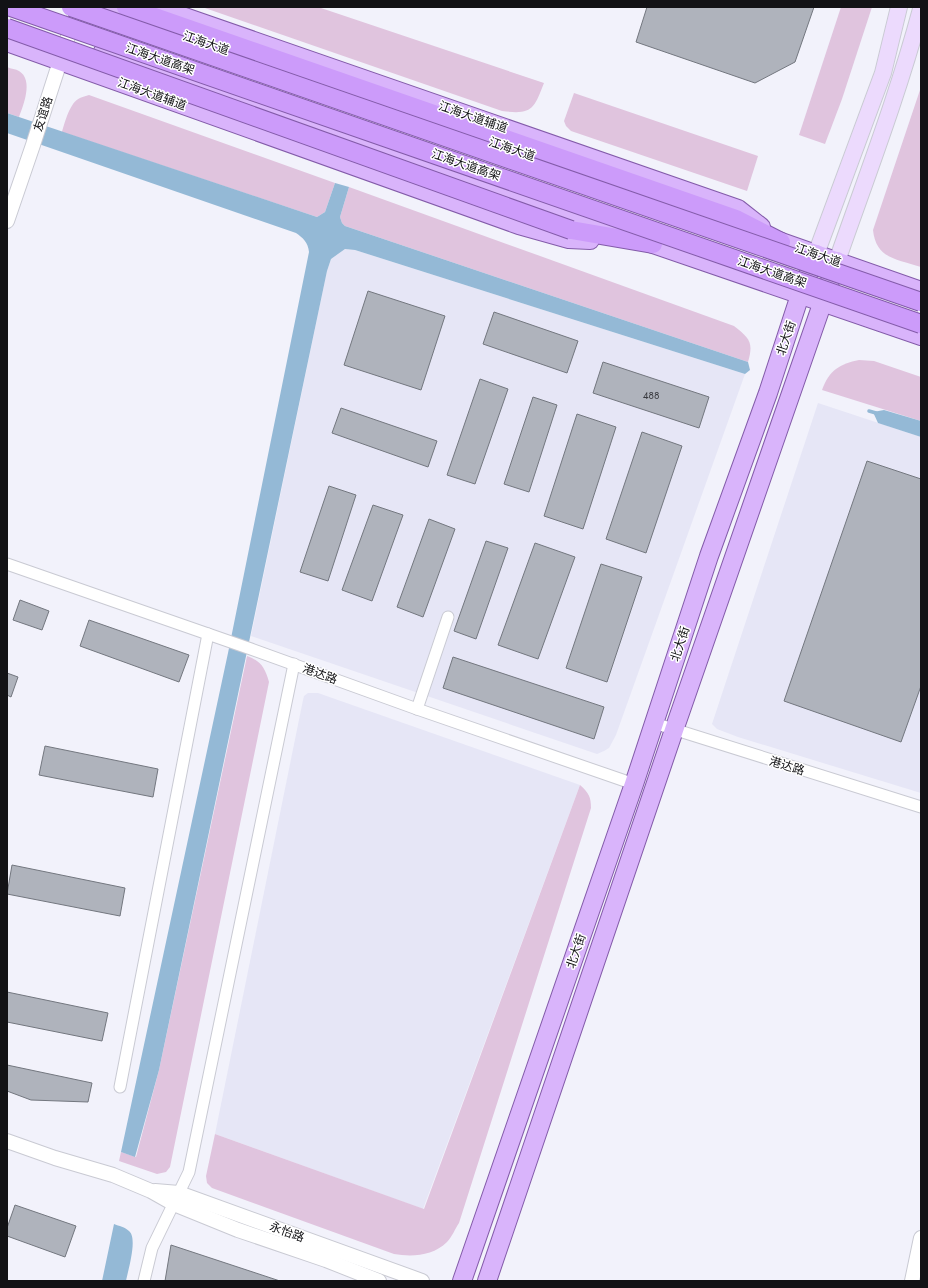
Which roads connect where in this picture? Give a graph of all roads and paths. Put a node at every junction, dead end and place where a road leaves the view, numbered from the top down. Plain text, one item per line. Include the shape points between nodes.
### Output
1 (11, 7) edge
2 (71, 7) edge
3 (78, 7) edge
4 (103, 7) edge
5 (126, 7) edge
6 (156, 7) edge
7 (899, 7) edge
8 (921, 9) edge
9 (7, 19) edge
10 (7, 28) edge
11 (67, 40) junction
12 (7, 42) edge
13 (60, 61) junction
14 (7, 221) edge
15 (570, 234) junction
16 (781, 242) junction
17 (653, 244) junction
18 (816, 254) junction
19 (837, 262) junction
20 (921, 291) edge
21 (800, 295) junction
22 (921, 302) edge
23 (823, 303) junction
24 (921, 324) edge
25 (921, 336) edge
26 (7, 564) edge
27 (448, 617) dead end
28 (208, 634) junction
29 (294, 664) junction
30 (417, 710) junction
31 (654, 723) junction
32 (674, 730) junction
33 (634, 784) junction
34 (921, 807) edge
35 (120, 1087) dead end
36 (7, 1140) edge
37 (176, 1198) junction
38 (921, 1238) edge
39 (144, 1281) edge
40 (379, 1281) edge
41 (422, 1281) edge
42 (462, 1281) edge
43 (487, 1281) edge
44 (912, 1281) edge

1 - 24 highway, 江海大道高架, bridge
2 - 22 highway, 江海大道高架, bridge
3 - 11 street, 友谊路
4 - 16 main road, 江海大道
5 - 16 highway via 736,219
6 - 16 main road, 江海大道辅道 via 738,209
7 - 18 main road, 北大街 via 882,73
8 - 19 main road, 北大街 via 872,163
9 - 11 main road
10 - 15 highway, bridge
11 - 13 street, 友谊路
11 - 17 main road
12 - 13 main road, 江海大道辅道
13 - 14 street, 友谊路
13 - 15 main road, 江海大道辅道 via 511,223
15 - 17 highway
16 - 18 main road, 江海大道
17 - 21 main road
18 - 19 main road, 江海大道
18 - 21 main road, 北大街
19 - 20 main road, 江海大道
19 - 23 main road, 北大街
21 - 23 main road
21 - 31 main road, 北大街
23 - 25 main road
23 - 32 main road, 北大街
26 - 28 street, 港达路
27 - 30 street
28 - 29 street, 港达路
28 - 35 street
29 - 30 street, 港达路
29 - 37 street via 191,1164
30 - 33 street, 港达路
31 - 32 street, 港达路
31 - 33 main road, 北大街
32 - 34 street, 港达路
32 - 43 main road, 北大街
33 - 42 main road, 北大街
36 - 37 street, 永怡路
37 - 39 street via 152,1248
37 - 40 street, 永怡路 via 238,1230
37 - 41 street, 永怡路
38 - 44 street

